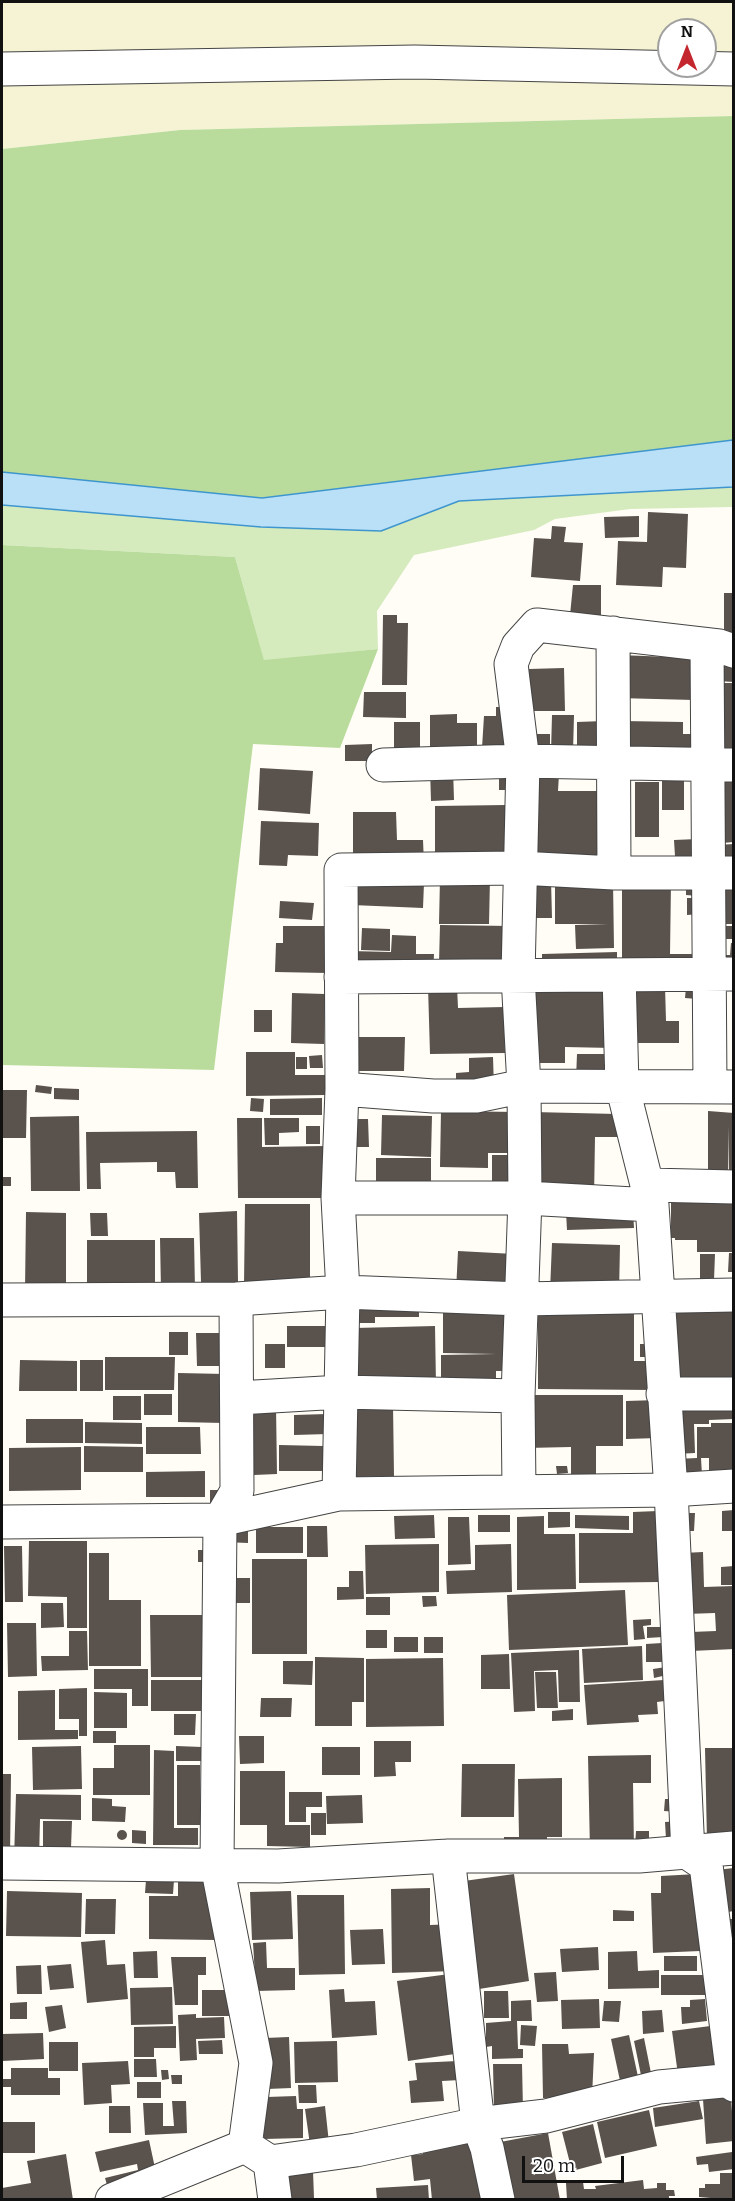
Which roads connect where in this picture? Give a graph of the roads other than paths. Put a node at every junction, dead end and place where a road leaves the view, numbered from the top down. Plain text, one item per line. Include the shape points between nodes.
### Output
1 (2, 69) edge
2 (734, 69) edge
3 (613, 633) junction
4 (720, 648) edge
5 (523, 761) junction
6 (612, 764) junction
7 (383, 765) dead end
8 (721, 766) edge
9 (519, 868) junction
10 (614, 873) junction
11 (721, 873) edge
12 (619, 975) junction
13 (721, 975) edge
14 (518, 976) junction
15 (341, 977) junction
16 (622, 1085) junction
17 (524, 1086) junction
18 (722, 1087) edge
19 (342, 1089) junction
20 (734, 1186) edge
21 (651, 1195) junction
22 (338, 1198) junction
23 (525, 1198) junction
24 (343, 1292) junction
25 (734, 1295) edge
26 (658, 1298) junction
27 (236, 1299) junction
28 (521, 1299) junction
29 (2, 1300) edge
30 (341, 1392) junction
31 (663, 1394) junction
32 (734, 1394) edge
33 (518, 1396) junction
34 (238, 1398) junction
35 (734, 1486) edge
36 (671, 1490) junction
37 (519, 1491) junction
38 (339, 1494) junction
39 (220, 1520) junction
40 (2, 1522) edge
41 (734, 1848) edge
42 (688, 1853) junction
43 (448, 1856) junction
44 (2, 1863) edge
45 (218, 1865) junction
46 (733, 2082) edge
47 (478, 2124) junction
48 (258, 2154) junction
49 (112, 2199) edge
50 (276, 2199) edge
51 (498, 2199) edge

1 - 2 street via 415,62
3 - 4 street
3 - 5 street via 537,625 518,646 511,664
3 - 6 street
4 - 8 street
5 - 6 street
5 - 7 street
5 - 9 street
6 - 8 street
6 - 10 street
8 - 11 street
9 - 10 street
9 - 14 street
9 - 15 street via 341,870
10 - 11 street
11 - 13 street
12 - 13 street
12 - 14 street
12 - 16 street
13 - 18 street
14 - 15 street
14 - 17 street
15 - 19 street
16 - 17 street
16 - 18 street
16 - 21 street
17 - 19 street via 476,1096
17 - 23 street
19 - 22 street
20 - 21 street
21 - 23 street
21 - 26 street
22 - 23 street
22 - 24 street
23 - 28 street
24 - 27 street
24 - 28 street
24 - 30 street
25 - 26 street
26 - 28 street
26 - 31 street
27 - 29 street
27 - 34 street
28 - 33 street
30 - 33 street
30 - 34 street
30 - 38 street
31 - 32 street
31 - 36 street
33 - 37 street
34 - 39 street via 237,1491
35 - 36 street
36 - 37 street
36 - 42 street
37 - 38 street
38 - 39 street
39 - 40 street
39 - 45 street
41 - 42 street
42 - 43 street
42 - 46 street via 706,1865
43 - 45 street via 278,1866
43 - 47 street
44 - 45 street
45 - 48 street via 256,2063
46 - 47 street via 659,2086 546,2116
47 - 48 street via 356,2150
47 - 51 street
48 - 49 street
48 - 50 street

